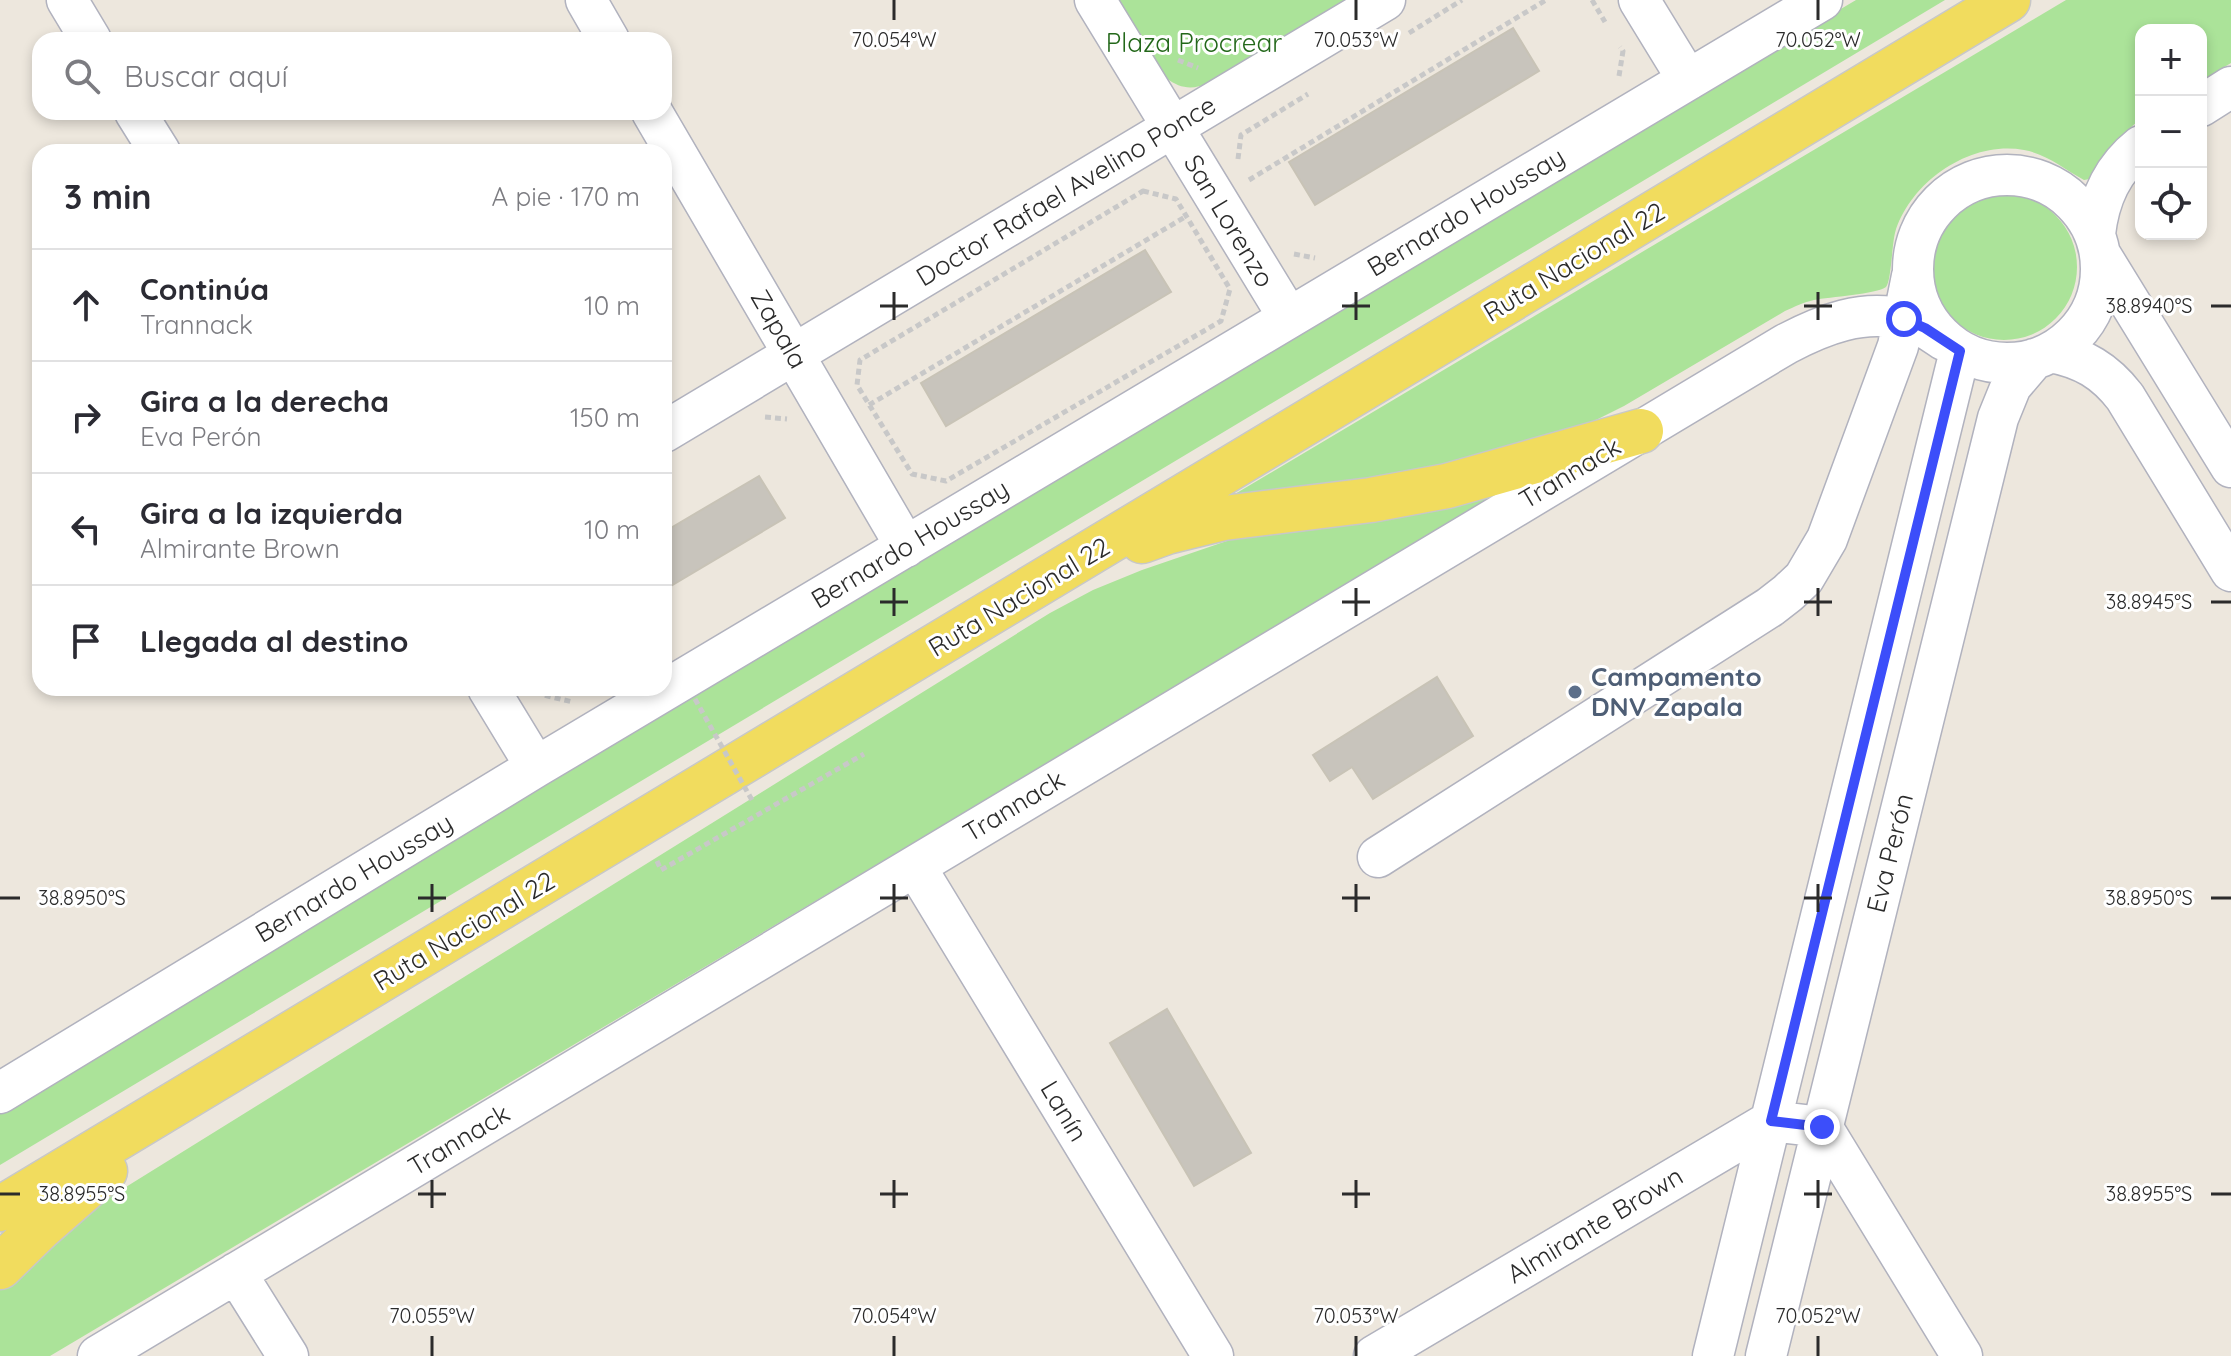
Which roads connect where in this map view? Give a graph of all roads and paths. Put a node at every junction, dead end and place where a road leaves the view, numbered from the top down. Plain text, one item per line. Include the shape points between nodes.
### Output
1 (67, 0) edge
2 (586, 0) edge
3 (1095, 0) edge
4 (1385, 0) edge
5 (1462, 0) edge
6 (1546, 0) edge
7 (1592, 0) edge
8 (1639, 0) edge
9 (1822, 0) edge
10 (2008, 0) edge
11 (1607, 25) dead end
12 (86, 32) edge
13 (604, 32) edge
14 (1615, 38) dead end
15 (1397, 40) dead end
16 (1174, 59) dead end
17 (1201, 69) dead end
18 (1688, 80) junction
19 (1618, 83) dead end
20 (1319, 87) dead end
21 (2231, 87) edge
22 (2207, 102) edge
23 (140, 120) edge
24 (657, 120) edge
25 (1172, 127) junction
26 (155, 144) edge
27 (671, 144) edge
28 (672, 146) edge
29 (2135, 152) edge
30 (1237, 166) dead end
31 (1242, 174) dead end
32 (1186, 216) junction
33 (2098, 244) junction
34 (1289, 253) dead end
35 (1324, 259) dead end
36 (1912, 276) junction
37 (1289, 318) junction
38 (1904, 319) junction
39 (1952, 345) junction
40 (793, 354) junction
41 (2042, 356) junction
42 (869, 405) junction
43 (758, 416) dead end
44 (787, 419) dead end
45 (672, 427) edge
46 (1641, 431) junction
47 (2231, 467) edge
48 (906, 547) junction
49 (1064, 569) junction
50 (2231, 571) edge
51 (672, 686) edge
52 (493, 696) edge
53 (547, 696) edge
54 (655, 696) edge
55 (695, 699) dead end
56 (576, 703) dead end
57 (864, 754) dead end
58 (536, 767) junction
59 (741, 809) dead end
60 (668, 854) dead end
61 (1378, 857) dead end
62 (915, 866) junction
63 (0, 1093) edge
64 (193, 1094) junction
65 (1771, 1121) junction
66 (1822, 1127) junction
67 (10, 1206) edge
68 (0, 1267) edge
69 (236, 1273) junction
70 (98, 1356) edge
71 (288, 1356) edge
72 (1213, 1356) edge
73 (1374, 1356) edge
74 (1713, 1356) edge
75 (1766, 1356) edge
76 (1962, 1356) edge

1 - 12 street
2 - 13 street
3 - 25 street, San Lorenzo
4 - 25 street, Doctor Rafael Avelino Ponce
5 - 15 path
6 - 31 path via 1246,182
7 - 11 path
8 - 18 street
9 - 18 street, Bernardo Houssay
10 - 49 main road, Ruta Nacional 22
14 - 19 path via 1623,51
16 - 17 path
18 - 37 street, Bernardo Houssay
20 - 30 path via 1241,135
21 - 22 street
23 - 26 street
24 - 27 street, Zapala
25 - 37 street, San Lorenzo
25 - 40 street, Doctor Rafael Avelino Ponce
28 - 40 street, Zapala
29 - 33 street via 2109,183 2099,207
32 - 42 path
32 - 42 path via 1176,199 1143,191 1062,239 860,360 857,385
32 - 42 path via 1230,289 1221,321 946,481 912,474
33 - 36 street via 2082,211 2063,192 2012,174 1986,176 1939,202 1923,224
33 - 41 street via 2101,278 2091,310 2070,338
33 - 47 street
34 - 35 path
36 - 38 street
36 - 39 street via 1931,326
37 - 48 street, Bernardo Houssay
38 - 39 street, Trannack
38 - 46 street, Trannack via 1860,317 1811,331
38 - 61 street via 1827,539 1804,578 1770,607
39 - 41 street, Trannack via 1977,359 1996,362
39 - 65 street, Eva Perón
40 - 45 street, Doctor Rafael Avelino Ponce
40 - 48 street, Zapala
41 - 50 street via 2083,361 2113,381
41 - 66 street, Eva Perón via 2011,386 1998,418
43 - 44 path
46 - 49 main road via 1447,486 1195,525
46 - 62 street, Trannack
48 - 51 street, Bernardo Houssay
49 - 64 main road, Ruta Nacional 22
52 - 58 street
53 - 56 path
54 - 58 street, Bernardo Houssay
55 - 59 path, bridge via 753,802
57 - 60 path via 661,870 656,861
58 - 63 street, Bernardo Houssay
62 - 69 street, Trannack
62 - 72 street, Lanín
64 - 67 main road, Ruta Nacional 22
64 - 68 main road
65 - 66 street
65 - 73 street, Almirante Brown
65 - 74 street, Eva Perón
66 - 75 street, Eva Perón
66 - 76 street
69 - 70 street, Trannack
69 - 71 street

